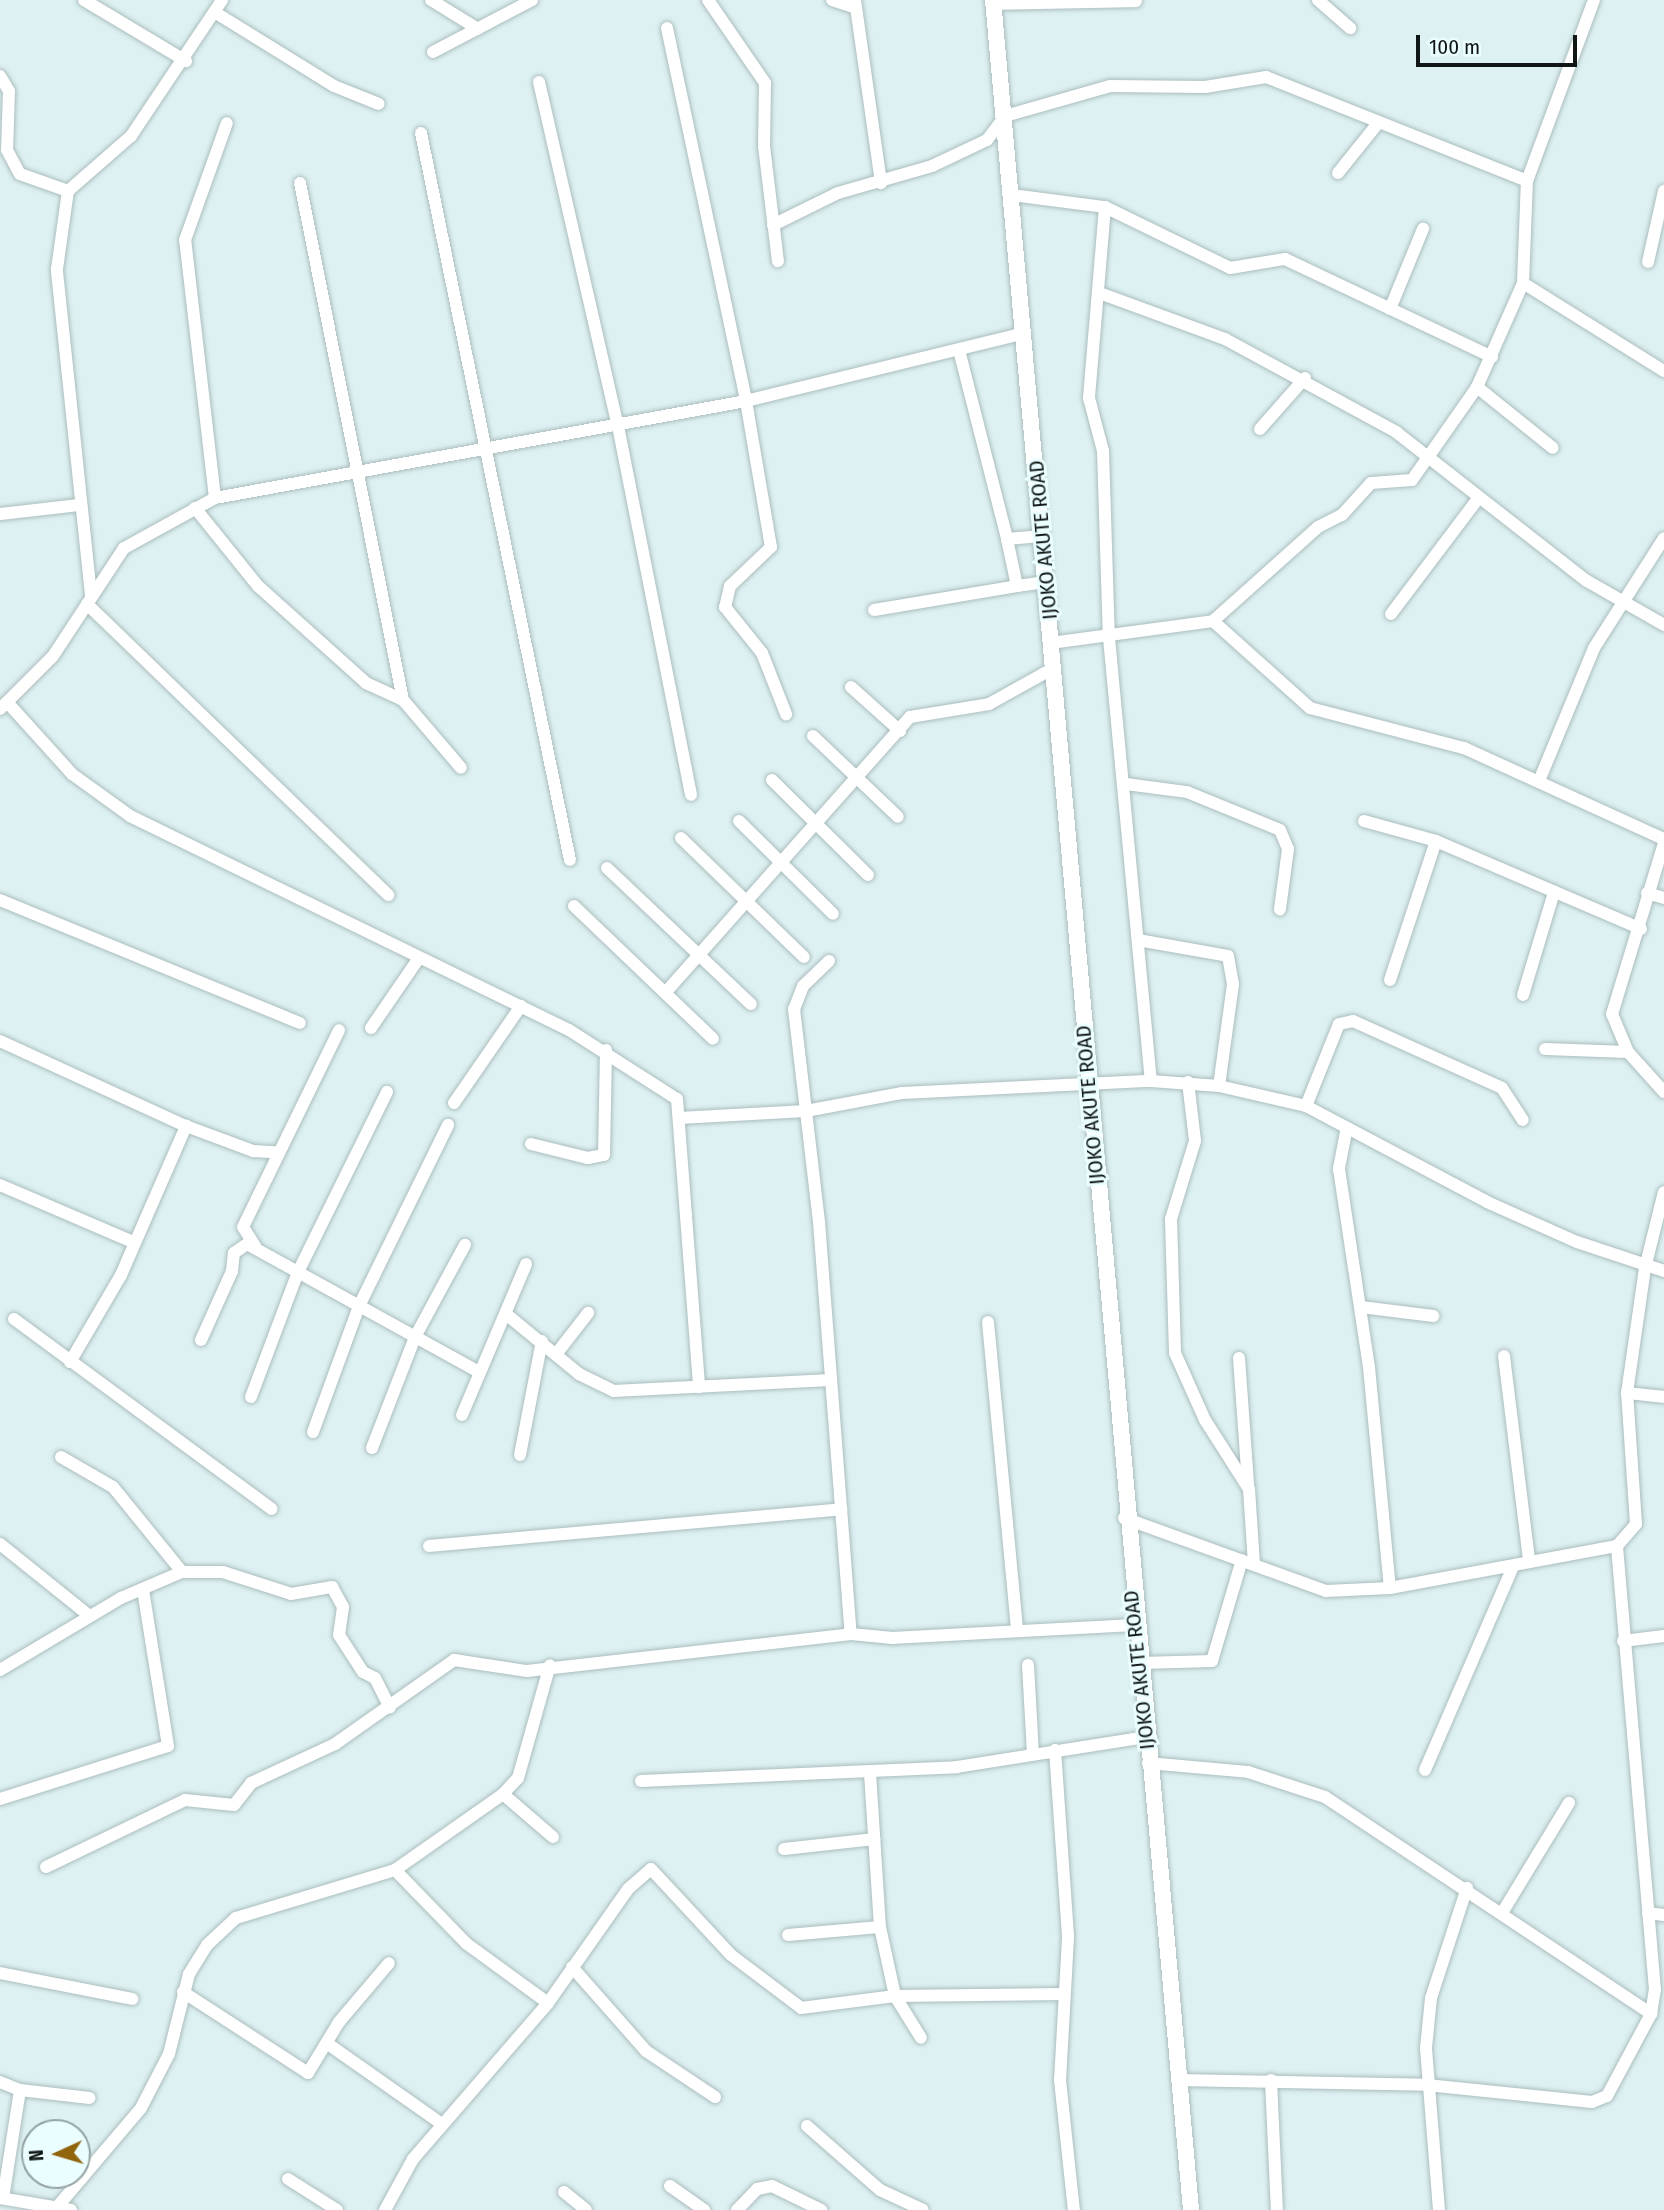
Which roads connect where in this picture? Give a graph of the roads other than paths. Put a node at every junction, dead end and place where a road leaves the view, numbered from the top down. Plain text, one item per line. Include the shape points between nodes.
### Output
1 (84, 0) edge
2 (222, 0) edge
3 (431, 0) edge
4 (532, 0) edge
5 (708, 0) edge
6 (832, 0) edge
7 (1318, 0) edge
8 (1594, 0) edge
9 (1136, 1) edge
10 (993, 2) edge
11 (855, 4) edge
12 (105, 5) edge
13 (216, 13) junction
14 (667, 28) dead end
15 (1350, 28) dead end
16 (478, 29) junction
17 (433, 52) dead end
18 (186, 61) junction
19 (0, 76) edge
20 (539, 82) dead end
21 (379, 104) dead end
22 (1005, 116) junction
23 (1379, 122) junction
24 (227, 123) dead end
25 (421, 134) dead end
26 (4, 153) edge
27 (1338, 173) dead end
28 (1527, 181) junction
29 (300, 183) dead end
30 (881, 183) junction
31 (68, 191) junction
32 (1664, 191) edge
33 (1012, 195) junction
34 (1105, 207) junction
35 (773, 225) junction
36 (1423, 229) dead end
37 (778, 261) dead end
38 (1648, 262) dead end
39 (1523, 283) junction
40 (1102, 294) junction
41 (1390, 309) junction
42 (1024, 332) junction
43 (959, 350) junction
44 (1492, 357) junction
45 (1664, 372) edge
46 (1305, 378) junction
47 (1477, 387) junction
48 (747, 401) junction
49 (618, 426) junction
50 (1260, 429) dead end
51 (1553, 448) dead end
52 (485, 451) junction
53 (1428, 453) junction
54 (355, 471) junction
55 (215, 498) junction
56 (1477, 500) junction
57 (79, 505) junction
58 (195, 508) junction
59 (0, 514) edge
60 (1043, 536) junction
61 (1664, 538) edge
62 (1007, 539) junction
63 (1046, 582) junction
64 (1017, 586) junction
65 (89, 599) junction
66 (1624, 606) junction
67 (874, 610) dead end
68 (1391, 614) dead end
69 (1213, 621) junction
70 (1664, 625) edge
71 (1109, 638) junction
72 (1051, 643) junction
73 (1052, 669) junction
74 (851, 687) dead end
75 (403, 699) junction
76 (4, 705) edge
77 (786, 714) dead end
78 (900, 731) junction
79 (813, 736) dead end
80 (461, 768) dead end
81 (772, 780) dead end
82 (858, 780) junction
83 (1539, 781) junction
84 (1126, 784) junction
85 (691, 796) dead end
86 (898, 817) dead end
87 (739, 821) dead end
88 (1364, 821) dead end
89 (821, 822) junction
90 (681, 838) dead end
91 (1664, 841) edge
92 (1436, 842) junction
93 (570, 860) dead end
94 (784, 862) junction
95 (607, 868) dead end
96 (868, 875) dead end
97 (1554, 892) junction
98 (1647, 893) junction
99 (388, 895) dead end
100 (1664, 898) edge
101 (0, 900) edge
102 (747, 901) junction
103 (574, 906) dead end
104 (1280, 909) dead end
105 (833, 914) dead end
106 (1642, 929) junction
107 (1138, 940) junction
108 (700, 956) junction
109 (804, 957) dead end
110 (419, 958) junction
111 (829, 961) dead end
112 (1390, 980) dead end
113 (665, 993) junction
114 (1523, 995) dead end
115 (751, 1004) dead end
116 (521, 1006) junction
117 (300, 1023) dead end
118 (371, 1028) dead end
119 (339, 1030) dead end
120 (713, 1039) dead end
121 (0, 1041) edge
122 (1545, 1049) dead end
123 (606, 1050) junction
124 (1628, 1052) junction
125 (1151, 1081) junction
126 (1188, 1082) junction
127 (1088, 1085) junction
128 (1219, 1086) junction
129 (387, 1092) dead end
130 (1664, 1092) edge
131 (454, 1102) dead end
132 (1306, 1106) junction
133 (806, 1111) junction
134 (680, 1118) junction
135 (1523, 1120) dead end
136 (448, 1125) dead end
137 (187, 1126) junction
138 (1346, 1132) junction
139 (531, 1144) dead end
140 (275, 1152) junction
141 (0, 1185) edge
142 (1664, 1192) edge
143 (133, 1242) junction
144 (465, 1245) dead end
145 (264, 1253) junction
146 (526, 1264) dead end
147 (1644, 1268) junction
148 (1664, 1271) edge
149 (298, 1272) junction
150 (359, 1306) junction
151 (1361, 1307) junction
152 (588, 1313) dead end
153 (506, 1314) junction
154 (1433, 1316) dead end
155 (14, 1319) dead end
156 (988, 1322) dead end
157 (415, 1337) junction
158 (201, 1340) dead end
159 (542, 1341) junction
160 (556, 1353) junction
161 (1504, 1356) dead end
162 (1239, 1358) dead end
163 (69, 1362) junction
164 (479, 1372) junction
165 (830, 1380) junction
166 (699, 1387) junction
167 (1627, 1393) junction
168 (1664, 1397) edge
169 (251, 1398) dead end
170 (462, 1415) dead end
171 (313, 1432) dead end
172 (372, 1448) dead end
173 (520, 1455) dead end
174 (61, 1457) dead end
175 (1249, 1489) junction
176 (272, 1509) dead end
177 (841, 1509) junction
178 (1124, 1518) junction
179 (0, 1544) edge
180 (429, 1546) dead end
181 (1617, 1546) junction
182 (1530, 1561) junction
183 (1248, 1562) junction
184 (1513, 1567) junction
185 (182, 1572) junction
186 (1390, 1588) junction
187 (143, 1590) junction
188 (87, 1614) junction
189 (1133, 1625) junction
190 (1017, 1629) junction
191 (851, 1634) junction
192 (1664, 1636) edge
193 (1623, 1641) junction
194 (1140, 1663) junction
195 (550, 1665) junction
196 (1028, 1665) dead end
197 (0, 1670) edge
198 (390, 1707) junction
199 (1146, 1737) junction
200 (1055, 1750) junction
201 (1033, 1754) junction
202 (1148, 1763) junction
203 (1425, 1770) dead end
204 (870, 1773) junction
205 (641, 1781) dead end
206 (503, 1794) junction
207 (0, 1798) edge
208 (1569, 1803) dead end
209 (553, 1837) dead end
210 (874, 1839) junction
211 (784, 1849) dead end
212 (46, 1867) dead end
213 (395, 1870) junction
214 (1467, 1888) junction
215 (1502, 1913) junction
216 (1648, 1913) junction
217 (1664, 1915) edge
218 (880, 1927) junction
219 (788, 1935) dead end
220 (389, 1963) dead end
221 (572, 1967) junction
222 (0, 1973) edge
223 (183, 1992) junction
224 (1064, 1994) junction
225 (895, 1996) junction
226 (132, 1999) dead end
227 (548, 2003) junction
228 (1651, 2014) junction
229 (920, 2038) dead end
230 (328, 2044) junction
231 (1177, 2080) junction
232 (1271, 2081) junction
233 (0, 2082) edge
234 (1427, 2085) junction
235 (20, 2090) junction
236 (715, 2097) dead end
237 (90, 2098) dead end
238 (442, 2124) junction
239 (807, 2126) dead end
240 (288, 2179) dead end
241 (670, 2186) dead end
242 (564, 2192) dead end
243 (1, 2198) edge
244 (64, 2208) edge
245 (337, 2210) edge
246 (385, 2210) edge
247 (586, 2210) edge
248 (704, 2210) edge
249 (737, 2210) edge
250 (821, 2210) edge
251 (923, 2210) edge
252 (1074, 2210) edge
253 (1191, 2210) edge
254 (1277, 2210) edge
255 (1440, 2210) edge

1 - 12 street
2 - 13 street
3 - 16 street
4 - 16 street
5 - 35 street via 765,83
6 - 11 street
7 - 15 street
8 - 28 street
9 - 10 street
10 - 22 main road, IJOKO AKUTE ROAD
11 - 30 street
12 - 18 street
13 - 18 street
13 - 21 street via 334,86
14 - 48 street
16 - 17 street
18 - 31 street via 131,136
19 - 26 street via 9,91
20 - 49 street
22 - 23 street via 1110,86 1205,87 1266,76
22 - 30 street via 987,140
22 - 33 main road, IJOKO AKUTE ROAD
23 - 27 street
23 - 28 street
24 - 55 street via 185,240
25 - 52 street
26 - 31 street via 20,174
28 - 39 street
29 - 54 street
30 - 35 street via 838,193
31 - 57 street via 57,269
32 - 38 street
33 - 34 street
33 - 42 main road, IJOKO AKUTE ROAD
34 - 40 street
34 - 41 street via 1230,268 1285,259
35 - 37 street
36 - 41 street
39 - 44 street
39 - 45 street
40 - 46 street via 1225,339
40 - 71 street via 1089,398 1103,451
41 - 44 street
42 - 43 street
42 - 60 main road, IJOKO AKUTE ROAD
43 - 48 street
43 - 62 street
44 - 47 street
46 - 50 street
46 - 53 street
47 - 51 street
47 - 53 street
48 - 49 street
48 - 77 street via 771,547 723,597 771,668
49 - 52 street
49 - 85 street
52 - 54 street
52 - 93 street
53 - 56 street
53 - 69 street via 1412,480 1371,483 1342,515 1318,527
54 - 55 street
54 - 75 street
55 - 58 street
56 - 66 street
56 - 68 street
57 - 59 street
57 - 65 street
58 - 65 street via 124,548
58 - 75 street via 258,586 366,684
60 - 62 street
60 - 63 main road, IJOKO AKUTE ROAD
61 - 66 street
62 - 64 street
63 - 64 street
63 - 72 main road, IJOKO AKUTE ROAD
64 - 67 street
65 - 76 street via 53,656
65 - 99 street
66 - 70 street
66 - 83 street via 1594,648
69 - 71 street
69 - 83 street via 1310,708 1464,748
71 - 72 street
71 - 84 street
72 - 73 main road, IJOKO AKUTE ROAD
73 - 78 street via 989,704 910,718
73 - 127 main road, IJOKO AKUTE ROAD
74 - 78 street
75 - 80 street
76 - 110 street via 72,774 130,816 230,860
78 - 82 street
79 - 82 street
81 - 89 street
82 - 86 street
82 - 89 street
83 - 91 street
84 - 104 street via 1187,792 1280,830 1288,849
84 - 107 street
87 - 94 street
88 - 92 street
89 - 94 street
89 - 96 street
90 - 102 street
91 - 98 street
92 - 97 street
92 - 112 street
94 - 102 street
94 - 105 street
95 - 108 street
97 - 106 street
97 - 114 street
98 - 100 street
98 - 106 street
101 - 117 street
102 - 108 street
102 - 109 street
103 - 113 street
106 - 124 street via 1612,1014
107 - 125 street
107 - 128 street via 1228,956 1233,984
108 - 113 street
108 - 115 street
110 - 116 street
110 - 118 street
111 - 133 street via 795,998
113 - 120 street
116 - 123 street
116 - 131 street
119 - 140 street
121 - 137 street
122 - 124 street
123 - 134 street via 671,1093
123 - 139 street via 604,1155 588,1158
124 - 130 street
125 - 126 street
125 - 127 street
126 - 128 street
126 - 175 street via 1195,1141 1171,1219 1175,1353 1205,1420
127 - 133 street via 902,1093
127 - 178 main road, IJOKO AKUTE ROAD
128 - 132 street
129 - 149 street
132 - 135 street via 1339,1024 1353,1021 1502,1088
132 - 138 street
133 - 134 street
133 - 165 street
134 - 166 street
136 - 150 street
137 - 140 street via 253,1151
137 - 143 street
138 - 147 street via 1577,1242
138 - 151 street via 1339,1169
140 - 145 street via 243,1227
141 - 143 street
142 - 147 street
143 - 163 street via 102,1311
144 - 157 street
145 - 149 street
145 - 158 street via 247,1244 234,1253 232,1271
146 - 153 street
147 - 148 street
147 - 167 street
149 - 150 street
149 - 169 street
150 - 157 street
150 - 171 street
151 - 154 street
151 - 186 street
152 - 160 street
153 - 159 street
153 - 164 street
155 - 163 street
156 - 190 street
157 - 164 street
157 - 172 street
159 - 160 street
159 - 173 street
160 - 166 street via 579,1374 614,1391
161 - 182 street
162 - 175 street
163 - 176 street
164 - 170 street
165 - 166 street
165 - 177 street
167 - 168 street
167 - 181 street via 1636,1524
174 - 185 street via 113,1487
175 - 183 street
177 - 180 street
177 - 191 street
178 - 183 street
178 - 189 main road, IJOKO AKUTE ROAD
179 - 188 street
181 - 182 street
181 - 193 street
182 - 184 street
183 - 186 street via 1325,1591
183 - 194 street via 1212,1661
184 - 186 street
184 - 203 street
185 - 187 street
185 - 198 street via 223,1572 291,1594 332,1587 343,1607 339,1635 363,1672 375,1678
187 - 188 street
187 - 207 street via 168,1746
188 - 197 street
189 - 190 street
189 - 194 main road, IJOKO AKUTE ROAD
190 - 191 street via 893,1638
191 - 195 street
192 - 193 street
193 - 216 street
194 - 199 main road, IJOKO AKUTE ROAD
195 - 198 street via 502,1672 454,1660
195 - 206 street via 518,1778
196 - 201 street
198 - 212 street via 335,1744 251,1783 234,1805 185,1800
199 - 200 street
199 - 202 main road, IJOKO AKUTE ROAD
200 - 201 street
200 - 224 street via 1066,1893
201 - 204 street
202 - 214 street via 1248,1772 1325,1797
202 - 231 main road, IJOKO AKUTE ROAD
204 - 205 street
204 - 210 street
206 - 209 street
206 - 213 street
208 - 215 street
210 - 211 street
210 - 218 street
213 - 223 street via 236,1919 207,1945
213 - 227 street via 467,1944
214 - 215 street
214 - 234 street via 1431,1998
215 - 228 street
216 - 217 street
216 - 228 street
218 - 219 street
218 - 225 street
220 - 230 street
221 - 225 street via 628,1889 651,1869 732,1955 801,2008
221 - 227 street
221 - 236 street via 646,2051
222 - 226 street
223 - 230 street via 299,2072 314,2069
223 - 244 street via 169,2054 141,2108
224 - 225 street
224 - 252 street via 1060,2080
225 - 229 street
227 - 238 street
228 - 234 street via 1607,2096 1592,2102
230 - 238 street
231 - 232 street
231 - 253 main road, IJOKO AKUTE ROAD
232 - 234 street
232 - 254 street
233 - 235 street
234 - 255 street
235 - 237 street
235 - 243 street
238 - 246 street
239 - 251 street via 880,2190
240 - 245 street
241 - 248 street
242 - 247 street
243 - 244 street
249 - 250 street via 757,2189 772,2186

